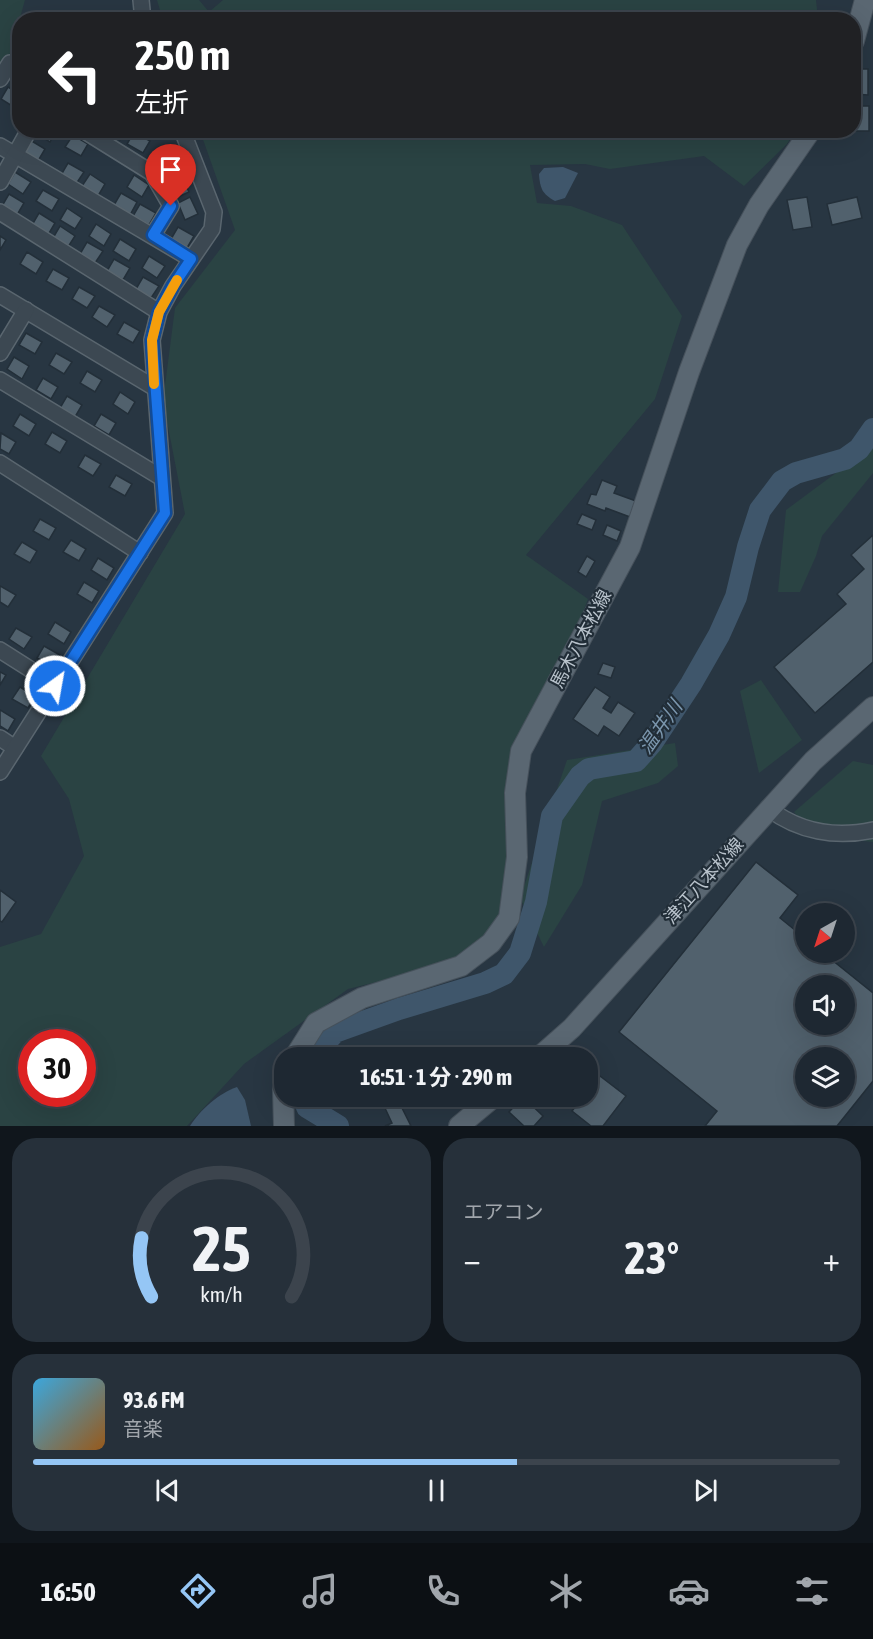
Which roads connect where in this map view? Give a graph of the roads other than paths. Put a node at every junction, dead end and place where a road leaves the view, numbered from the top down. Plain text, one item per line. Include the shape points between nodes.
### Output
1 (865, 0) edge
2 (861, 15) edge
3 (12, 63) edge
4 (0, 79) edge
5 (24, 138) edge
6 (96, 138) edge
7 (185, 138) edge
8 (805, 138) edge
9 (0, 146) edge
10 (15, 154) junction
11 (0, 182) edge
12 (0, 212) edge
13 (153, 235) junction
14 (191, 259) junction
15 (0, 295) edge
16 (26, 310) junction
17 (159, 312) junction
18 (0, 353) edge
19 (0, 380) edge
20 (155, 388) junction
21 (0, 463) edge
22 (162, 478) junction
23 (140, 552) junction
24 (0, 650) edge
25 (55, 686) junction
26 (873, 708) edge
27 (0, 738) edge
28 (15, 748) junction
29 (0, 772) edge
30 (768, 808) junction
31 (873, 830) edge
32 (301, 1047) edge
33 (550, 1047) edge
34 (283, 1107) edge
35 (482, 1107) edge
36 (284, 1126) edge
37 (459, 1126) edge

1 - 2 main road
3 - 4 street
5 - 10 street
6 - 13 street via 152,173 171,206
7 - 14 street via 214,212 212,229
8 - 32 main road, 馬木八本松線 via 759,205 737,245 630,547 521,751 515,793 517,857 509,918 491,943 461,966 362,998 316,1023
9 - 10 street
10 - 11 street
10 - 13 street
12 - 17 street
13 - 14 street
14 - 17 street
15 - 16 street
16 - 18 street
16 - 20 street
17 - 20 street via 152,340
19 - 22 street
20 - 22 street
21 - 23 street
22 - 23 street via 165,513
23 - 25 street
24 - 25 street
25 - 28 street
26 - 30 main road, 津江八本松線
27 - 28 street
28 - 29 street
30 - 31 street via 793,825 838,834
30 - 33 main road, 津江八本松線 via 572,1028
34 - 36 main road
35 - 37 main road

